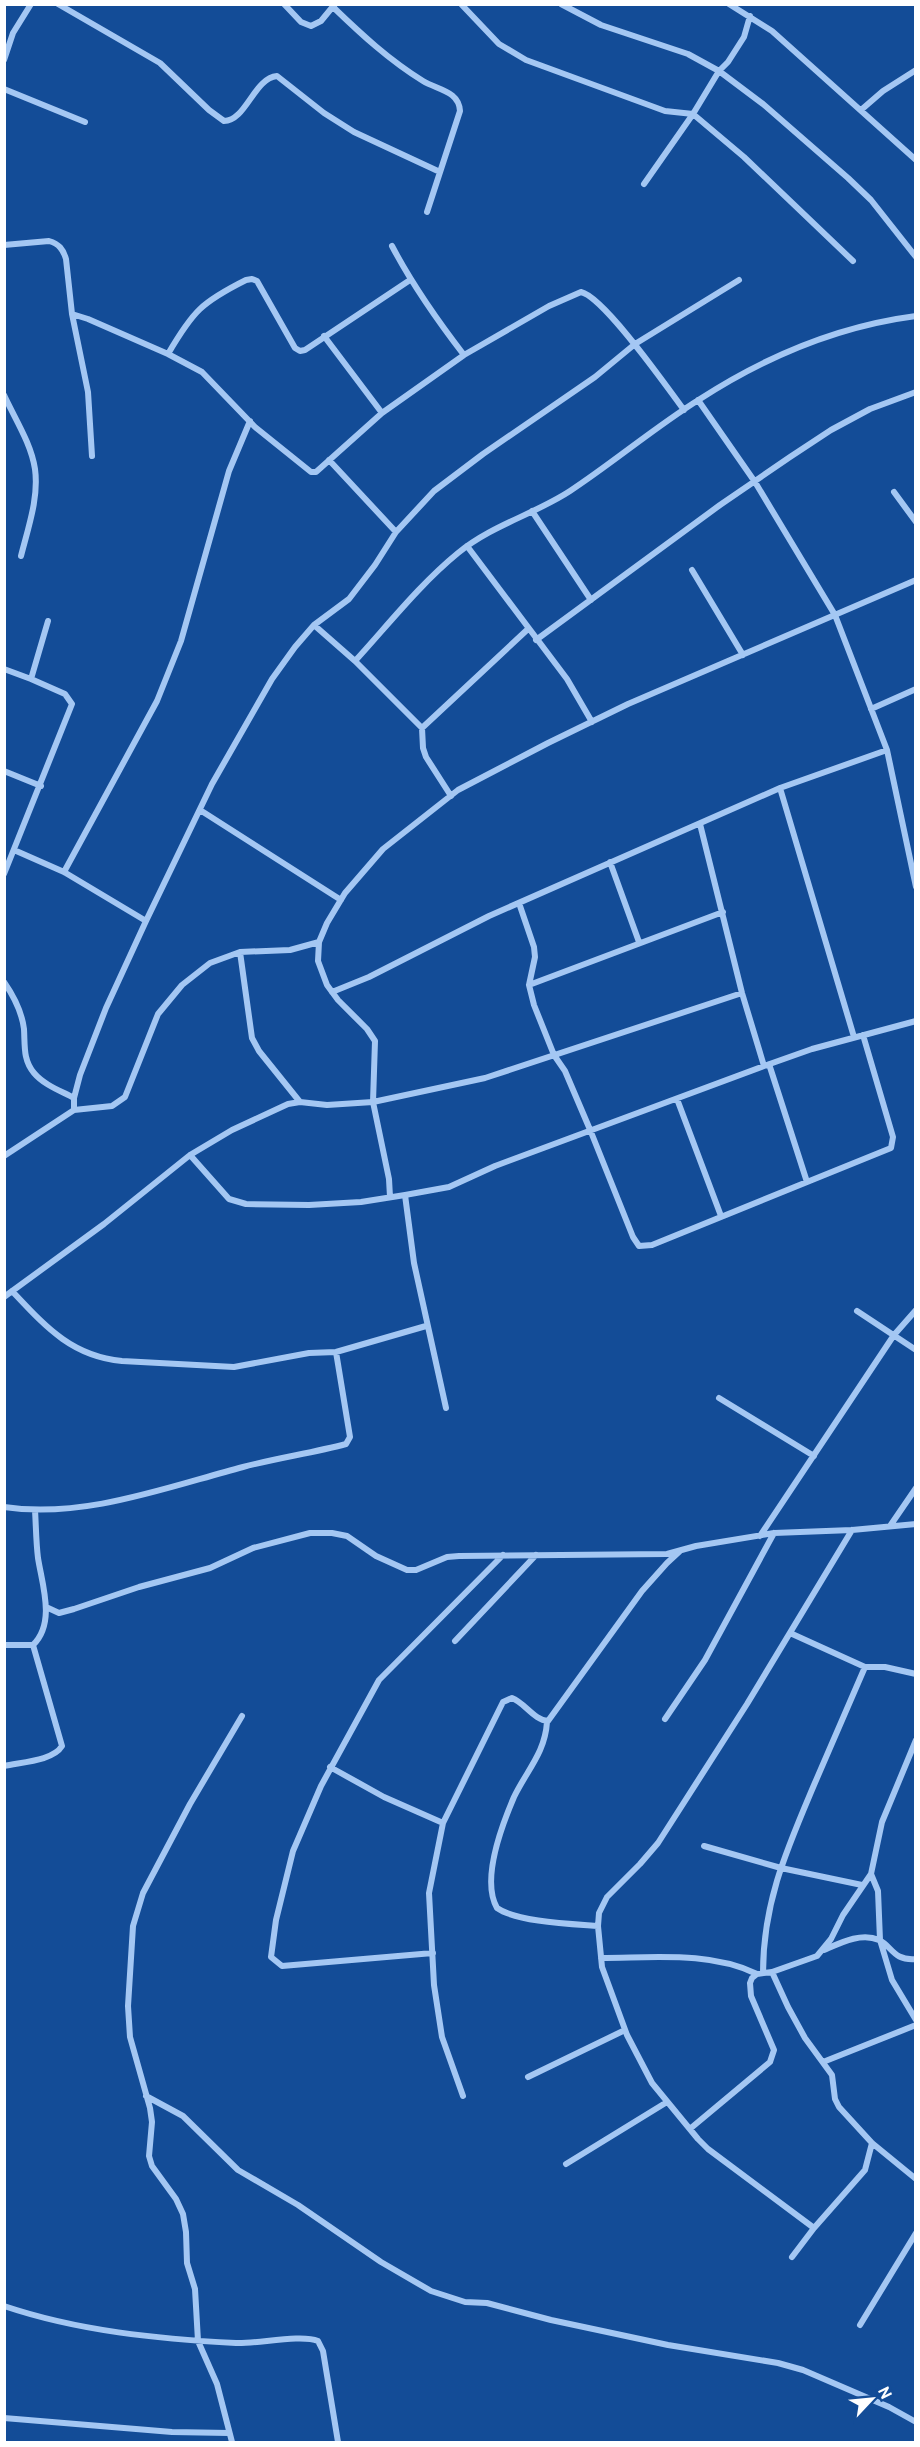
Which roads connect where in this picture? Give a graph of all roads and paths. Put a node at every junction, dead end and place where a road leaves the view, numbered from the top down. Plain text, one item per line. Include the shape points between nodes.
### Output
1 (31, 4) edge
2 (58, 4) edge
3 (284, 4) edge
4 (461, 4) edge
5 (561, 4) edge
6 (729, 4) edge
7 (334, 6) edge
8 (750, 16) junction
9 (4, 31) edge
10 (13, 33) junction
11 (4, 60) edge
12 (915, 70) edge
13 (719, 71) junction
14 (4, 89) edge
15 (861, 110) junction
16 (693, 114) junction
17 (86, 122) dead end
18 (915, 160) edge
19 (440, 172) junction
20 (644, 184) dead end
21 (427, 212) dead end
22 (4, 245) edge
23 (392, 246) dead end
24 (915, 257) edge
25 (853, 261) dead end
26 (410, 280) junction
27 (739, 280) dead end
28 (72, 314) junction
29 (915, 316) edge
30 (324, 336) junction
31 (635, 344) junction
32 (168, 354) junction
33 (464, 355) junction
34 (915, 392) edge
35 (4, 395) edge
36 (698, 400) junction
37 (684, 410) junction
38 (382, 413) junction
39 (250, 421) junction
40 (92, 456) dead end
41 (329, 460) junction
42 (755, 482) junction
43 (894, 492) dead end
44 (532, 511) junction
45 (915, 522) edge
46 (396, 532) junction
47 (466, 546) junction
48 (21, 556) dead end
49 (692, 570) dead end
50 (915, 580) edge
51 (591, 600) junction
52 (836, 615) junction
53 (48, 621) dead end
54 (314, 625) junction
55 (528, 629) junction
56 (536, 640) junction
57 (743, 655) junction
58 (355, 661) junction
59 (4, 669) edge
60 (31, 679) junction
61 (915, 689) edge
62 (871, 709) junction
63 (592, 722) junction
64 (422, 728) junction
65 (887, 750) junction
66 (4, 771) edge
67 (41, 786) junction
68 (780, 788) junction
69 (451, 796) junction
70 (200, 810) junction
71 (700, 824) junction
72 (14, 850) junction
73 (610, 862) junction
74 (64, 872) junction
75 (4, 874) edge
76 (915, 887) edge
77 (341, 900) junction
78 (519, 903) junction
79 (723, 912) junction
80 (146, 921) junction
81 (319, 942) junction
82 (639, 942) junction
83 (240, 952) junction
84 (4, 982) edge
85 (529, 985) junction
86 (332, 992) junction
87 (742, 993) junction
88 (915, 1021) edge
89 (863, 1035) junction
90 (854, 1037) junction
91 (554, 1055) junction
92 (766, 1065) junction
93 (74, 1098) junction
94 (676, 1099) junction
95 (300, 1102) junction
96 (373, 1102) junction
97 (74, 1110) junction
98 (591, 1132) junction
99 (190, 1155) junction
100 (4, 1156) edge
101 (807, 1182) junction
102 (405, 1195) junction
103 (390, 1197) junction
104 (721, 1216) junction
105 (12, 1291) junction
106 (4, 1297) edge
107 (915, 1310) edge
108 (857, 1311) dead end
109 (426, 1326) junction
110 (894, 1335) junction
111 (915, 1350) edge
112 (336, 1352) junction
113 (719, 1398) dead end
114 (446, 1407) dead end
115 (814, 1456) junction
116 (915, 1488) edge
117 (4, 1506) edge
118 (34, 1510) junction
119 (915, 1524) edge
120 (890, 1526) junction
121 (852, 1530) junction
122 (774, 1533) junction
123 (760, 1536) junction
124 (680, 1551) junction
125 (504, 1555) junction
126 (536, 1555) junction
127 (46, 1607) junction
128 (790, 1633) junction
129 (455, 1641) dead end
130 (33, 1645) junction
131 (4, 1646) edge
132 (865, 1667) junction
133 (915, 1674) edge
134 (242, 1716) dead end
135 (665, 1719) dead end
136 (546, 1722) junction
137 (915, 1740) edge
138 (4, 1766) edge
139 (330, 1767) junction
140 (443, 1823) junction
141 (705, 1845) dead end
142 (781, 1868) junction
143 (871, 1874) junction
144 (862, 1885) junction
145 (598, 1926) junction
146 (880, 1940) junction
147 (823, 1951) junction
148 (433, 1953) junction
149 (601, 1958) junction
150 (915, 1959) edge
151 (772, 1972) junction
152 (760, 1973) junction
153 (915, 2020) edge
154 (915, 2025) edge
155 (625, 2030) junction
156 (823, 2062) junction
157 (528, 2077) dead end
158 (146, 2096) junction
159 (463, 2096) dead end
160 (667, 2102) junction
161 (691, 2128) junction
162 (872, 2143) junction
163 (566, 2164) dead end
164 (915, 2179) edge
165 (814, 2228) junction
166 (915, 2233) edge
167 (792, 2257) dead end
168 (4, 2306) edge
169 (860, 2325) dead end
170 (198, 2341) junction
171 (4, 2418) edge
172 (915, 2422) edge
173 (229, 2433) junction
174 (232, 2442) edge
175 (338, 2442) edge

1 - 10 street
2 - 19 street via 160,63 224,121 233,120 266,80 277,76 354,132
3 - 7 street via 301,22 311,26
4 - 16 street via 499,44 526,60 665,111
5 - 13 street via 601,25 666,45
6 - 8 street
7 - 19 street via 382,53 456,98 460,111
8 - 13 street via 744,37
8 - 15 street
9 - 10 street
10 - 11 street
12 - 15 street
13 - 16 street
13 - 24 street via 848,178 871,200
14 - 17 street
15 - 18 street
16 - 20 street
16 - 25 street
19 - 21 street
22 - 28 street via 49,241 63,250
23 - 26 street
26 - 30 street
26 - 33 street
27 - 31 street
28 - 32 street
28 - 40 street via 88,392
29 - 36 street via 831,336 782,355
30 - 32 street via 305,350 297,350 257,281 252,279 201,305
30 - 38 street
31 - 33 street via 595,300 581,292
31 - 37 street
31 - 46 street via 596,377 434,491
32 - 39 street via 202,372
33 - 38 street
34 - 42 street via 870,409 831,430
35 - 48 street via 35,469 35,500
36 - 37 street
36 - 42 street
37 - 44 street via 568,493
38 - 41 street
39 - 41 street via 308,471 316,472
39 - 74 street via 229,471 181,641 156,701
41 - 46 street
42 - 51 street
42 - 52 street
43 - 45 street
44 - 47 street
44 - 51 street
46 - 54 street via 349,599
47 - 55 street
47 - 58 street
49 - 57 street
50 - 52 street
51 - 56 street
52 - 57 street
52 - 62 street
53 - 60 street
54 - 58 street
54 - 70 street via 272,679
55 - 56 street
55 - 64 street
56 - 63 street via 567,679
57 - 63 street
58 - 64 street
59 - 60 street
60 - 67 street via 65,694 72,704
61 - 62 street
62 - 65 street
63 - 69 street
64 - 69 street via 426,758
65 - 68 street
65 - 76 street
66 - 67 street
67 - 72 street
68 - 71 street
68 - 90 street
69 - 77 street via 383,849
70 - 77 street
70 - 80 street
71 - 73 street
71 - 79 street
72 - 74 street
72 - 75 street
73 - 78 street
73 - 82 street
74 - 80 street
77 - 81 street
78 - 85 street via 534,947
78 - 86 street
79 - 82 street
79 - 87 street
80 - 93 street via 99,1027
81 - 83 street via 290,950
81 - 86 street via 318,961
82 - 85 street
83 - 95 street via 252,1038
83 - 97 street via 210,963 182,985 164,1006 125,1097 112,1106
84 - 93 street via 22,1020 28,1064 35,1075
85 - 91 street
86 - 96 street via 375,1041
87 - 91 street
87 - 92 street
88 - 89 street
89 - 90 street
89 - 101 street via 893,1145
90 - 92 street
91 - 96 street via 485,1078
91 - 98 street
92 - 94 street
92 - 101 street
93 - 97 street
94 - 98 street
94 - 104 street
95 - 96 street
95 - 99 street via 232,1130
96 - 103 street
97 - 100 street
98 - 102 street via 449,1187
98 - 104 street via 639,1246 652,1245
99 - 103 street via 229,1199 246,1204 309,1205
99 - 105 street
101 - 104 street
102 - 103 street
102 - 109 street
105 - 106 street
105 - 112 street via 56,1336 106,1360 234,1367
107 - 110 street
108 - 110 street
109 - 112 street
109 - 114 street
110 - 111 street
110 - 115 street
112 - 118 street via 350,1437 346,1444 140,1496
113 - 115 street
115 - 123 street
116 - 120 street
117 - 118 street
118 - 127 street
119 - 120 street
120 - 121 street
121 - 122 street
121 - 128 street
122 - 123 street
122 - 135 street via 705,1660
123 - 124 street
124 - 126 street via 652,1555
124 - 136 street via 642,1591
125 - 126 street
125 - 127 street via 447,1557 407,1570 376,1556 347,1536 310,1533 253,1548 210,1568 74,1610 59,1612
125 - 139 street via 379,1680
126 - 129 street
127 - 130 street via 41,1635
128 - 132 street
128 - 145 street via 658,1844 607,1897
130 - 131 street
130 - 138 street via 62,1746 50,1755
132 - 133 street
132 - 142 street
134 - 158 street via 159,1860 133,1926 130,2037
136 - 140 street via 518,1700 503,1702
136 - 145 street via 546,1740 514,1797 498,1842 491,1895 497,1908 510,1914
137 - 143 street via 882,1822
139 - 140 street
139 - 148 street via 290,1861 271,1957 282,1966
140 - 148 street via 429,1893
141 - 142 street
142 - 144 street
142 - 152 street via 768,1912
143 - 144 street
143 - 146 street via 878,1891
144 - 147 street
145 - 149 street
146 - 147 street via 862,1937
146 - 150 street via 891,1952
146 - 153 street via 892,1980
147 - 151 street
148 - 159 street via 442,2037
149 - 152 street via 707,1959
149 - 155 street
151 - 152 street
151 - 156 street via 805,2038
152 - 161 street via 752,1978 750,1989 772,2042 773,2056
154 - 156 street
155 - 157 street
155 - 160 street via 652,2083
156 - 162 street via 832,2075 838,2107
158 - 170 street via 152,2122 152,2166 183,2214 187,2263 195,2289
158 - 172 street via 183,2116 238,2170 431,2291 453,2300 487,2303 668,2345 778,2363 889,2406
160 - 161 street
160 - 163 street
161 - 165 street via 708,2149
162 - 164 street
162 - 165 street via 865,2170
165 - 167 street
166 - 169 street
168 - 170 street via 98,2330
170 - 173 street via 217,2384
170 - 175 street via 318,2341
171 - 173 street
173 - 174 street

